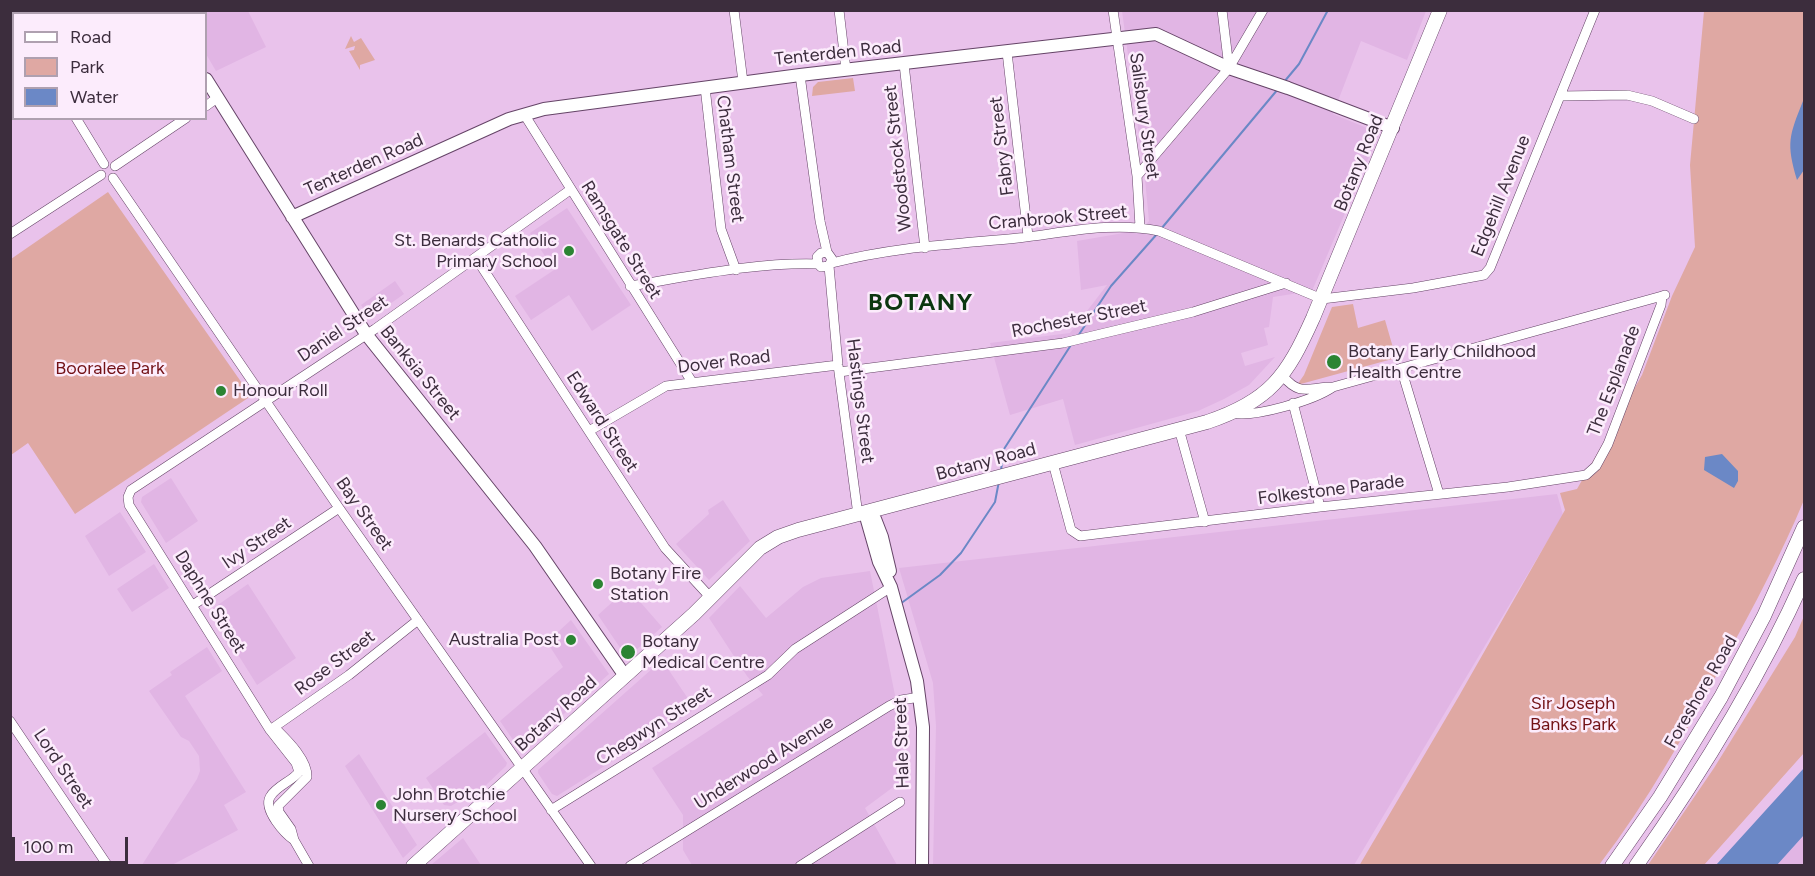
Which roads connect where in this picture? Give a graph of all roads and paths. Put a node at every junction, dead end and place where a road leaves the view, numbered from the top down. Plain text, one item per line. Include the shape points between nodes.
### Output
1 (734, 10) edge
2 (839, 10) edge
3 (1113, 10) edge
4 (1222, 10) edge
5 (1263, 10) edge
6 (1440, 10) edge
7 (1595, 10) edge
8 (1117, 39) junction
9 (1007, 52) junction
10 (904, 64) junction
11 (1229, 68) junction
12 (846, 70) junction
13 (801, 75) junction
14 (207, 81) edge
15 (743, 82) junction
16 (705, 87) junction
17 (1560, 96) junction
18 (218, 98) junction
19 (207, 105) edge
20 (524, 114) junction
21 (77, 120) edge
22 (183, 120) edge
23 (1694, 120) dead end
24 (1393, 128) junction
25 (104, 164) junction
26 (115, 166) junction
27 (101, 175) junction
28 (1137, 176) junction
29 (113, 178) junction
30 (570, 190) junction
31 (292, 217) junction
32 (1140, 227) junction
33 (10, 234) edge
34 (1028, 236) junction
35 (925, 248) junction
36 (476, 258) junction
37 (825, 260) junction
38 (736, 270) junction
39 (1286, 283) junction
40 (630, 286) junction
41 (1322, 299) junction
42 (366, 334) junction
43 (838, 368) junction
44 (1401, 368) junction
45 (1283, 376) junction
46 (692, 382) junction
47 (1333, 387) junction
48 (266, 402) junction
49 (1293, 403) junction
50 (1233, 413) junction
51 (1179, 429) junction
52 (590, 431) junction
53 (1053, 463) junction
54 (1586, 476) joint
55 (131, 490) joint
56 (1439, 494) junction
57 (1320, 507) junction
58 (339, 508) junction
59 (865, 513) junction
60 (1205, 522) junction
61 (1804, 527) edge
62 (1804, 579) edge
63 (891, 587) junction
64 (710, 597) junction
65 (193, 606) junction
66 (418, 620) junction
67 (625, 676) junction
68 (915, 698) junction
69 (10, 721) edge
70 (270, 730) junction
71 (522, 768) junction
72 (900, 802) dead end
73 (551, 810) junction
74 (108, 866) edge
75 (309, 866) edge
76 (413, 866) edge
77 (591, 866) edge
78 (630, 866) edge
79 (800, 866) edge
80 (922, 866) edge
81 (1612, 866) edge
82 (1636, 866) edge

1 - 15 street
2 - 12 street
3 - 8 street, Salisbury Street
4 - 11 street
5 - 11 street
6 - 24 main road, Botany Road
7 - 17 street, Edgehill Avenue
8 - 9 street, Tenterden Road
8 - 11 street, Tenterden Road via 1156,34
8 - 28 street, Salisbury Street
9 - 10 street, Tenterden Road
9 - 34 street, Fabry Street
10 - 12 street, Tenterden Road
10 - 35 street, Woodstock Street
11 - 24 street, Tenterden Road
11 - 28 street
12 - 13 street, Tenterden Road
13 - 15 street, Tenterden Road
13 - 37 street, Hastings Street
14 - 18 street, Banksia Street
15 - 16 street, Tenterden Road
16 - 20 street, Tenterden Road
16 - 38 street, Chatham Street via 721,229
17 - 23 street via 1627,95 1652,101
17 - 41 street, Edgehill Avenue via 1484,275
18 - 19 street
18 - 31 street, Banksia Street
20 - 30 street, Ramsgate Street
20 - 31 street, Tenterden Road
21 - 25 street
22 - 26 street
24 - 41 main road, Botany Road
25 - 26 street
25 - 27 street
26 - 29 street via 117,174
27 - 29 street
27 - 33 street
28 - 32 street, Salisbury Street
29 - 48 street, Bay Street
30 - 36 street, Daniel Street
30 - 40 street, Ramsgate Street
31 - 42 street, Banksia Street
32 - 34 street, Cranbrook Street
32 - 39 street, Cranbrook Street via 1159,231
34 - 35 street, Cranbrook Street
35 - 37 street, Cranbrook Street
36 - 42 street, Daniel Street
36 - 52 street, Edward Street
37 - 38 street, Cranbrook Street
37 - 43 street, Hastings Street
38 - 40 street, Cranbrook Street
39 - 41 street, Cranbrook Street
39 - 43 street, Rochester Street via 1193,312 1063,343
40 - 46 street, Ramsgate Street
41 - 45 main road, Botany Road
42 - 48 street, Daniel Street
42 - 67 street, Banksia Street via 535,546
43 - 46 street, Dover Road
43 - 59 street, Hastings Street
44 - 47 street
44 - 54 street, The Esplanade via 1664,295 1608,444
44 - 56 street
45 - 47 street via 1299,390
45 - 50 main road, Botany Road via 1258,399
46 - 52 street, Dover Road via 666,386
47 - 49 street
48 - 55 street, Daniel Street
48 - 58 street, Bay Street
49 - 50 street via 1245,415
49 - 57 street
50 - 51 main road, Botany Road
51 - 53 main road, Botany Road
51 - 60 street
52 - 64 street, Edward Street via 665,548
53 - 59 main road, Botany Road
53 - 60 street, Folkestone Parade via 1071,530 1080,536
54 - 56 street, Folkestone Parade
55 - 65 street, Daphne Street via 129,505
56 - 57 street, Folkestone Parade
57 - 60 street, Folkestone Parade
58 - 65 street, Ivy Street
58 - 66 street, Bay Street
59 - 63 street, Hale Street via 879,562
59 - 64 main road, Botany Road via 788,533 769,542
61 - 81 main road, Foreshore Road via 1764,616 1721,697
62 - 82 main road via 1783,627 1739,706
63 - 68 street, Hale Street via 912,660
63 - 73 street, Chegwyn Street via 795,649 768,675
64 - 67 main road, Botany Road
65 - 70 street, Daphne Street
66 - 70 street, Rose Street
66 - 71 street, Bay Street
67 - 71 main road, Botany Road
68 - 78 street, Underwood Avenue via 898,701
68 - 80 street, Hale Street via 923,727
69 - 74 street, Lord Street
70 - 75 street, Daphne Street via 299,772 268,803
71 - 73 street, Bay Street
71 - 76 main road, Botany Road
72 - 79 street
73 - 77 street, Bay Street

